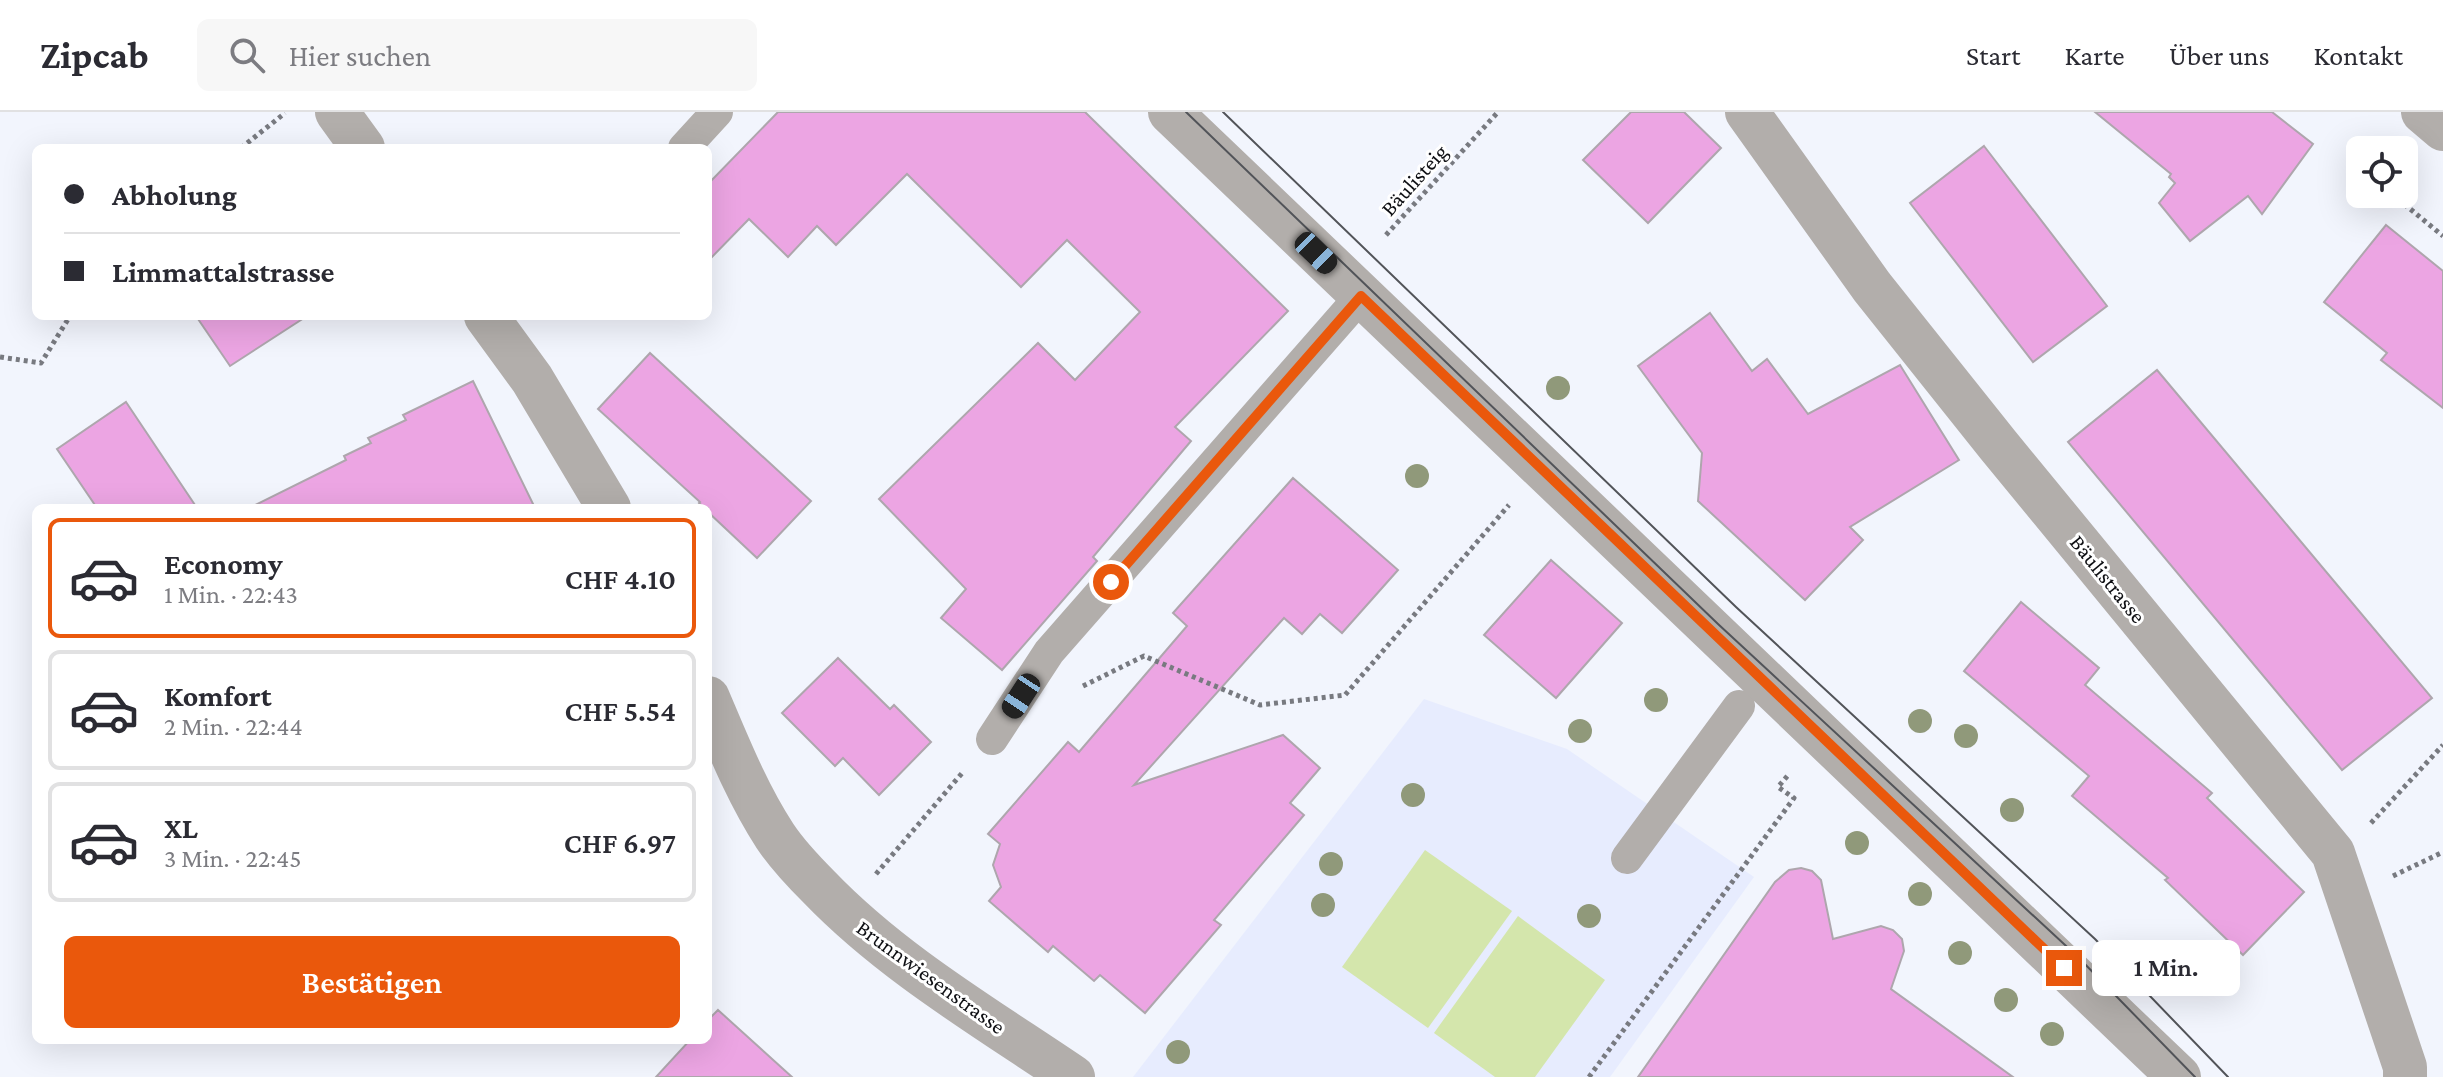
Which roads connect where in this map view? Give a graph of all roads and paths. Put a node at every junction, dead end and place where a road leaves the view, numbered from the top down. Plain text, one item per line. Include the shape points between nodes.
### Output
1 (286, 112) edge
2 (337, 112) edge
3 (717, 112) edge
4 (1170, 112) edge
5 (1498, 112) edge
6 (1747, 112) edge
7 (2423, 112) edge
8 (2443, 129) edge
9 (246, 144) edge
10 (360, 144) edge
11 (688, 144) edge
12 (2409, 208) edge
13 (1386, 235) dead end
14 (2443, 236) edge
15 (1361, 296) junction
16 (68, 320) edge
17 (489, 320) edge
18 (0, 357) edge
19 (607, 504) edge
20 (1510, 504) dead end
21 (1075, 690) dead end
22 (1739, 706) dead end
23 (712, 707) edge
24 (992, 739) dead end
25 (2443, 745) edge
26 (1792, 769) dead end
27 (930, 810) dead end
28 (2333, 853) junction
29 (1627, 858) dead end
30 (844, 914) junction
31 (1073, 1077) edge
32 (1589, 1077) edge
33 (2179, 1077) edge
34 (2405, 1077) edge

1 - 9 path
2 - 10 street
3 - 11 lane
4 - 15 street
5 - 13 path, Bäulisteig
6 - 28 street, Bäulistrasse via 1872,287
7 - 8 street
12 - 14 path
15 - 24 lane via 1049,652
15 - 33 street
16 - 18 path via 41,363
17 - 19 street via 532,379
20 - 21 path via 1345,695 1260,705 1144,656
22 - 29 lane
23 - 30 street, Brunnwiesenstrasse via 775,836
25 - 28 path via 2371,823
26 - 32 path via 1778,787 1794,798
27 - 30 path
28 - 34 street, Bäulistrasse
30 - 31 street, Brunnwiesenstrasse via 910,966

